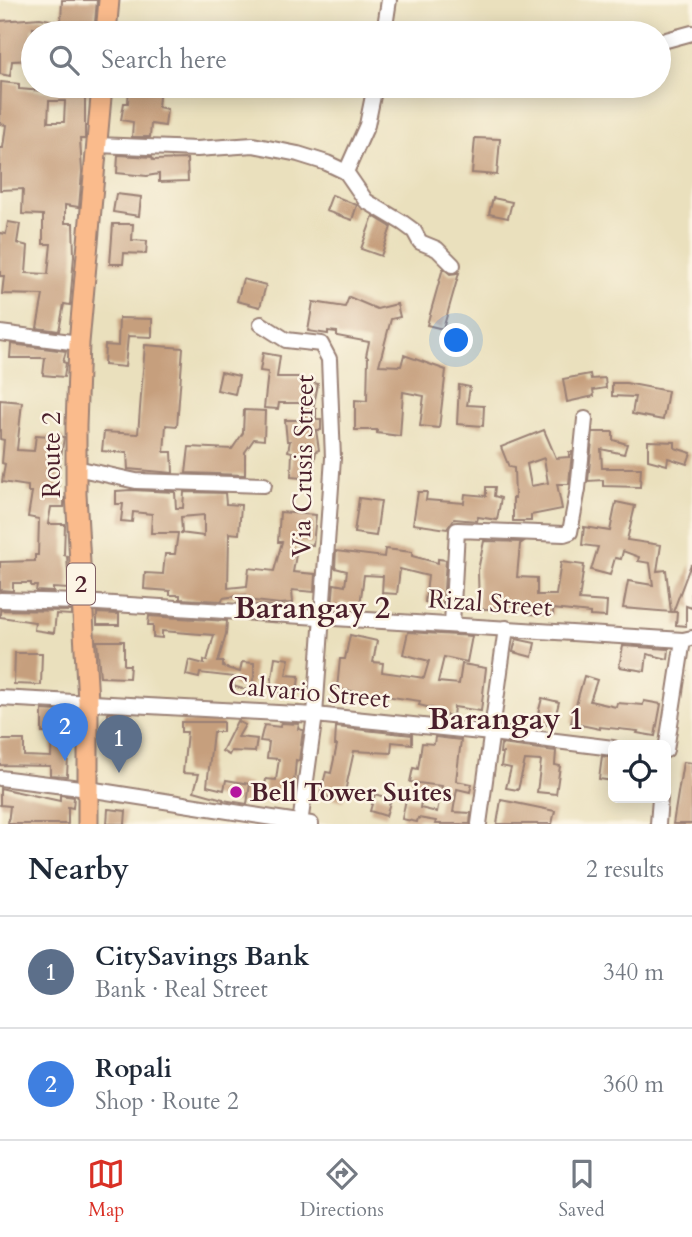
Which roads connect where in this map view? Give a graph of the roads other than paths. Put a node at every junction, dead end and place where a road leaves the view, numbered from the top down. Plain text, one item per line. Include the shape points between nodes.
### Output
1 (109, 0) edge
2 (389, 0) edge
3 (107, 21) edge
4 (386, 21) edge
5 (692, 33) edge
6 (671, 39) edge
7 (101, 98) edge
8 (374, 98) edge
9 (97, 145) junction
10 (346, 172) junction
11 (453, 265) dead end
12 (261, 324) dead end
13 (0, 333) edge
14 (79, 344) junction
15 (585, 419) dead end
16 (76, 468) junction
17 (264, 485) dead end
18 (0, 600) edge
19 (82, 602) junction
20 (323, 617) junction
21 (452, 624) junction
22 (506, 628) junction
23 (687, 639) edge
24 (0, 698) edge
25 (88, 701) junction
26 (315, 715) junction
27 (491, 733) junction
28 (668, 740) edge
29 (608, 747) edge
30 (0, 778) edge
31 (88, 789) junction
32 (660, 803) edge
33 (88, 824) edge
34 (304, 824) edge
35 (480, 824) edge
36 (658, 824) edge

1 - 3 highway
2 - 4 street
5 - 6 street
7 - 9 highway, Route 2 / 2
8 - 10 street
9 - 10 street via 197,149 253,145 298,154
9 - 14 highway, Route 2 / 2
10 - 11 street via 366,201 414,231 420,242 438,249
12 - 20 street, Via Crusis Street via 286,340 321,344 329,359 333,458
13 - 14 street
14 - 16 highway, Route 2 / 2
15 - 21 street via 570,532 457,530
16 - 17 street via 136,481
16 - 19 highway, Route 2 / 2
18 - 19 street, Rizal Street
19 - 20 street, Rizal Street
19 - 25 highway, Route 2 / 2
20 - 21 street, Rizal Street
20 - 26 street, Via Crusis Street
21 - 22 street, Rizal Street
22 - 23 street, Rizal Street
22 - 27 street
23 - 28 street
24 - 25 street, Calvario Street
25 - 26 street, Calvario Street
25 - 31 highway, Route 2 / 2
26 - 27 street, Calvario Street
26 - 34 street, Via Crusis Street
27 - 29 street, Calvario Street
27 - 35 street
30 - 31 street
31 - 33 highway, Route 2 / 2
31 - 34 street
32 - 36 street

